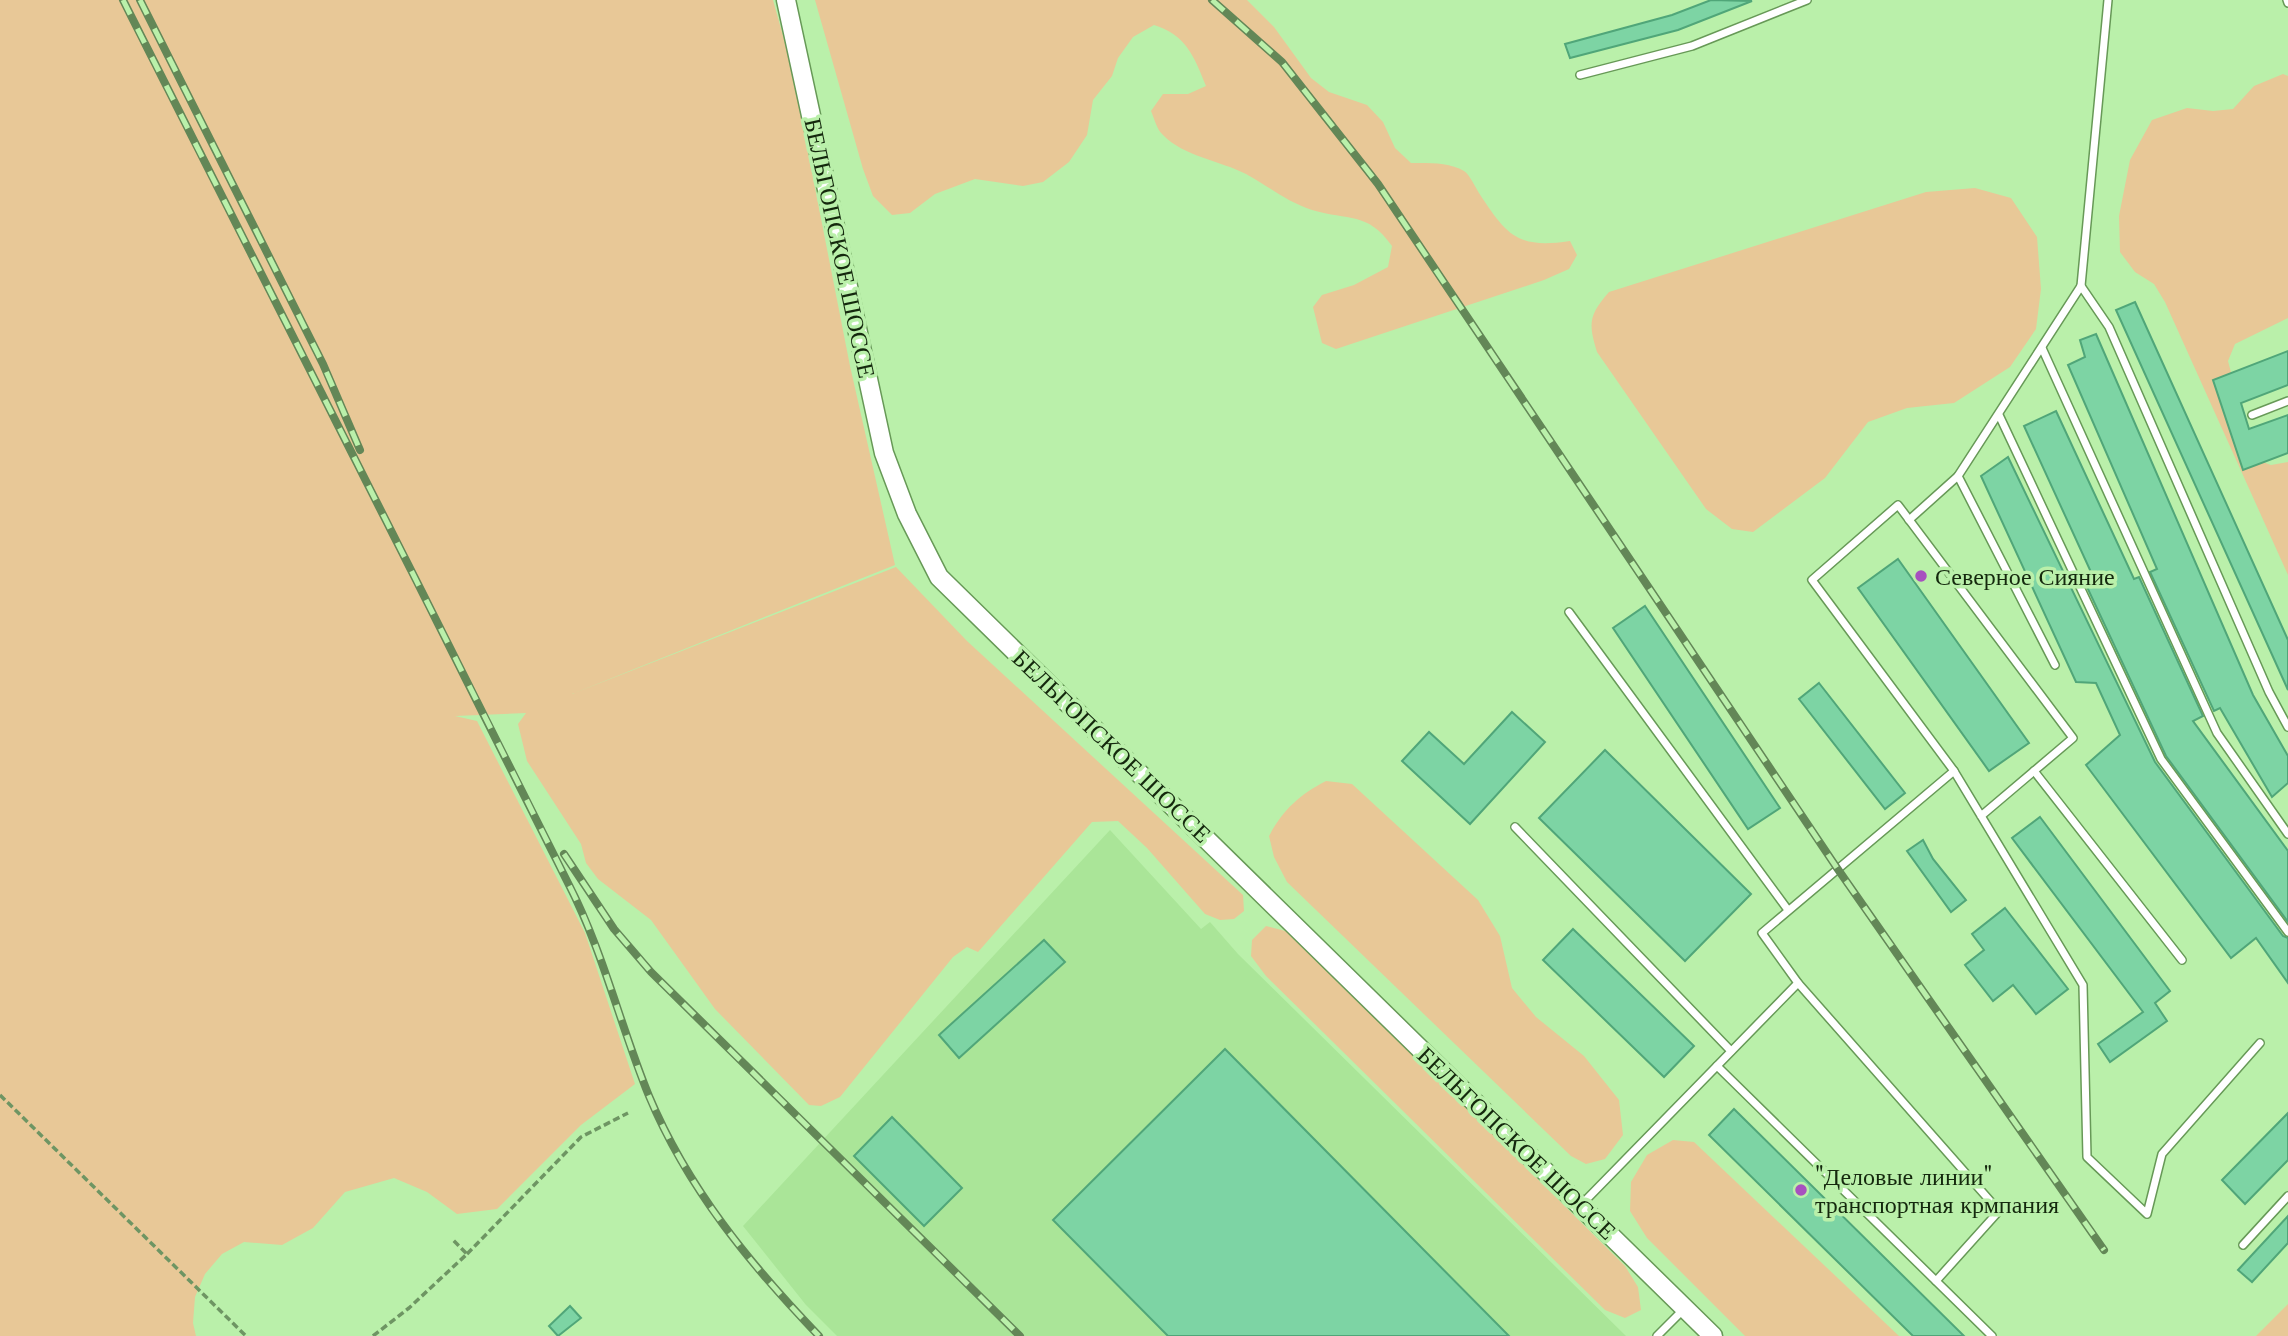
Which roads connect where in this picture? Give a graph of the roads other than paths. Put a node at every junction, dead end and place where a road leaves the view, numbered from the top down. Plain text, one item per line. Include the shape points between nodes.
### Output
1 (786, 0) edge
2 (1807, 0) edge
3 (2108, 0) edge
4 (1580, 75) dead end
5 (2081, 286) junction
6 (2042, 348) junction
7 (2288, 401) edge
8 (1999, 415) junction
9 (2252, 415) dead end
10 (1958, 476) junction
11 (1909, 520) junction
12 (1569, 612) dead end
13 (2055, 665) dead end
14 (2288, 727) edge
15 (1954, 771) junction
16 (2034, 771) junction
17 (1981, 816) junction
18 (1515, 827) dead end
19 (2288, 834) edge
20 (1788, 910) junction
21 (2288, 932) edge
22 (2182, 960) dead end
23 (1798, 983) junction
24 (2260, 1043) dead end
25 (1731, 1051) junction
26 (1717, 1066) junction
27 (2288, 1196) edge
28 (1581, 1206) junction
29 (2243, 1245) dead end
30 (1936, 1281) junction
31 (1685, 1308) junction
32 (1657, 1336) edge
33 (1713, 1336) edge
34 (1992, 1336) edge

1 - 28 street, БЕЛЬГОПСКОЕ ШОССЕ via 884,453 907,514 939,577
2 - 4 lane via 1692,46
3 - 5 lane
5 - 6 lane
5 - 14 lane via 2109,327
6 - 8 lane
6 - 19 lane via 2217,733
7 - 9 lane
8 - 10 lane
8 - 21 lane via 2161,759
10 - 11 lane
10 - 13 lane
11 - 15 lane via 1898,505 1812,580
11 - 16 lane via 2073,738
12 - 20 lane
15 - 17 lane
15 - 20 lane
16 - 17 lane
16 - 22 lane
17 - 24 lane via 2083,985 2087,1157 2147,1214 2162,1154
18 - 25 lane
20 - 23 lane via 1762,933
23 - 25 lane
23 - 30 lane via 1999,1211
25 - 26 lane
26 - 28 lane
26 - 30 lane
27 - 29 lane
28 - 31 street, БЕЛЬГОПСКОЕ ШОССЕ
30 - 34 lane
31 - 32 lane
31 - 33 street, БЕЛЬГОПСКОЕ ШОССЕ

